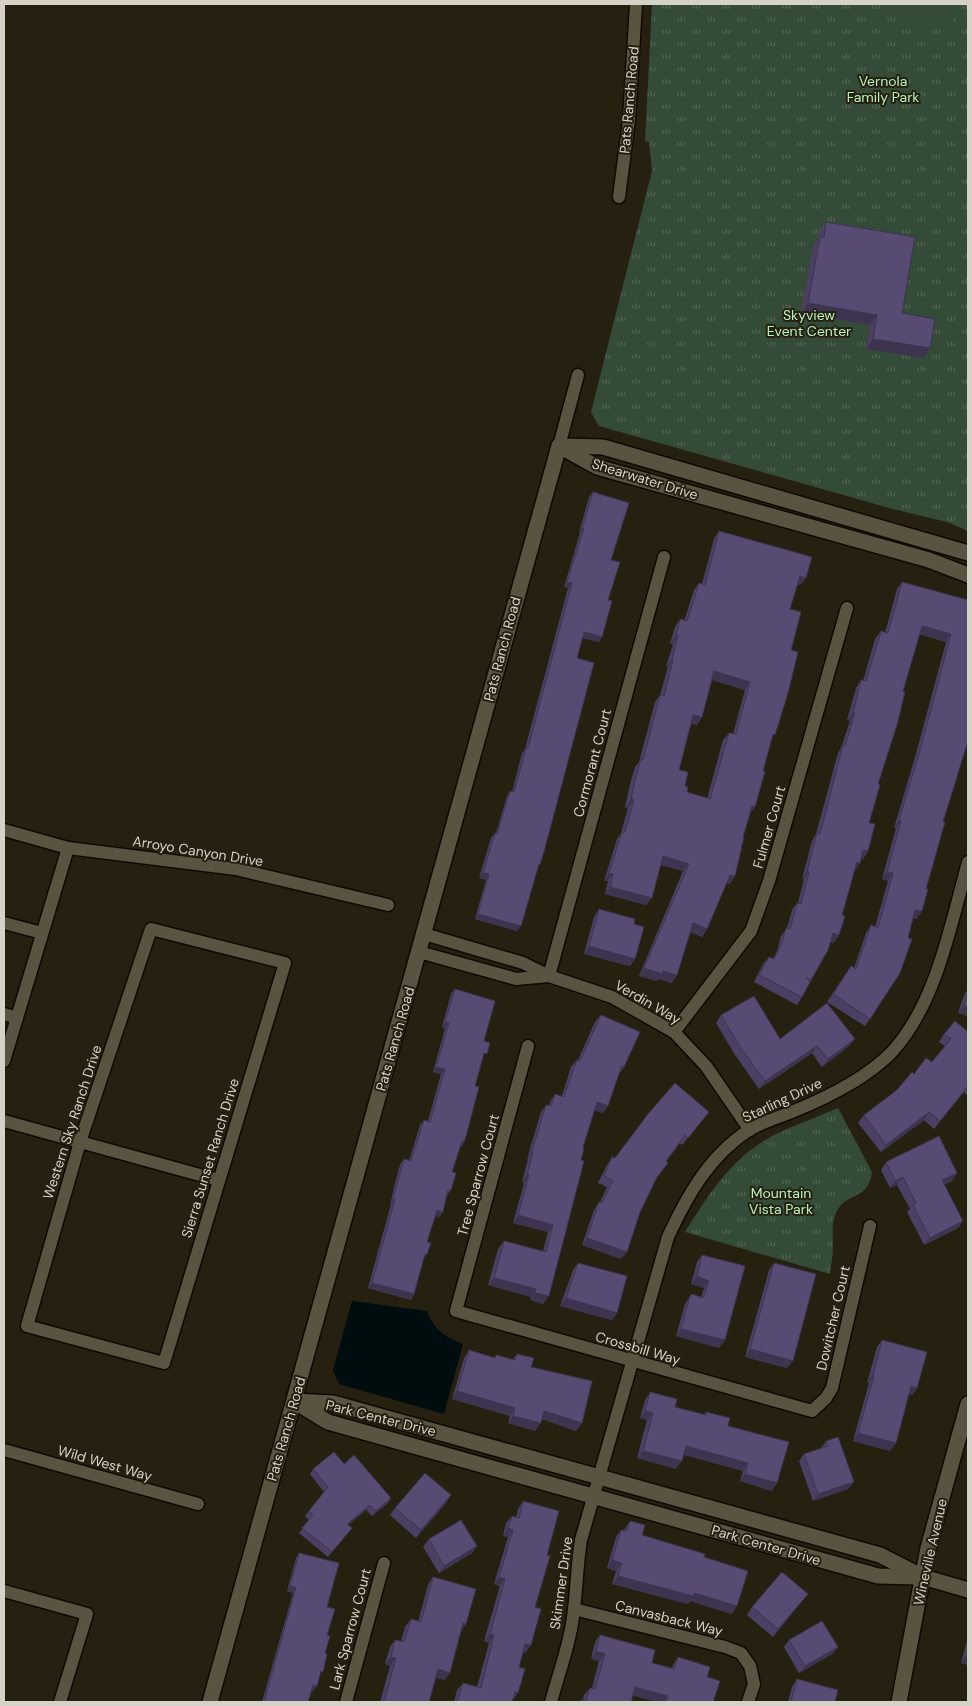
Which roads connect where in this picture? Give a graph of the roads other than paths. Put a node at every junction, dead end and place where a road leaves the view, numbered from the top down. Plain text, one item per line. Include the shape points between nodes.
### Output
1 (636, 4) edge
2 (619, 197) dead end
3 (578, 376) dead end
4 (559, 446) junction
5 (968, 553) edge
6 (664, 557) dead end
7 (968, 575) edge
8 (848, 608) dead end
9 (4, 830) edge
10 (68, 848) junction
11 (968, 862) edge
12 (388, 905) dead end
13 (4, 923) edge
14 (151, 929) joint
15 (42, 933) junction
16 (424, 934) junction
17 (419, 952) junction
18 (549, 976) junction
19 (4, 1014) edge
20 (17, 1018) junction
21 (674, 1032) junction
22 (528, 1046) dead end
23 (4, 1062) edge
24 (4, 1121) edge
25 (750, 1130) junction
26 (80, 1142) junction
27 (218, 1180) junction
28 (870, 1226) dead end
29 (456, 1312) joint
30 (632, 1362) junction
31 (164, 1363) joint
32 (294, 1401) junction
33 (968, 1404) edge
34 (812, 1411) joint
35 (4, 1450) edge
36 (599, 1477) junction
37 (594, 1496) junction
38 (198, 1504) dead end
39 (384, 1563) dead end
40 (923, 1577) junction
41 (968, 1590) edge
42 (4, 1592) edge
43 (574, 1609) junction
44 (60, 1702) edge
45 (210, 1702) edge
46 (346, 1702) edge
47 (550, 1702) edge
48 (748, 1702) edge
49 (899, 1702) edge

1 - 2 street, Pats Ranch Road via 629,120
3 - 4 street, Pats Ranch Road
4 - 5 street, Shearwater Drive via 603,447
4 - 7 street, Shearwater Drive via 597,468 929,560
4 - 16 street, Pats Ranch Road
6 - 18 street, Cormorant Court
8 - 21 street, Fulmer Court via 769,881 751,931
9 - 10 street, Arroyo Canyon Drive
10 - 12 street, Arroyo Canyon Drive via 236,869
10 - 15 street
11 - 25 street, Starling Drive via 928,996 914,1024 890,1053 866,1073 819,1101
13 - 15 street
14 - 26 street, Western Sky Ranch Drive
14 - 27 street, Sierra Sunset Ranch Drive via 284,963
15 - 20 street
16 - 17 street, Pats Ranch Road
16 - 18 street, Verdin Way via 523,963
17 - 18 street, Verdin Way via 516,979
17 - 32 street, Pats Ranch Road
18 - 21 street, Verdin Way via 612,997
19 - 20 street
20 - 23 street
21 - 25 street, Verdin Way via 706,1066
22 - 29 street, Tree Sparrow Court
24 - 26 street
25 - 30 street, Starling Drive via 722,1152 700,1177 683,1205 668,1238
26 - 27 street
26 - 31 street, Western Sky Ranch Drive via 27,1326
27 - 31 street, Sierra Sunset Ranch Drive
28 - 34 street, Dowitcher Court via 832,1388
29 - 30 street, Crossbill Way
30 - 34 street, Crossbill Way
30 - 36 street, Starling Drive
32 - 36 street, Park Center Drive via 332,1403
32 - 37 street, Park Center Drive via 328,1422
32 - 45 street, Pats Ranch Road
33 - 40 street, Wineville Avenue
35 - 38 street, Wild West Way
36 - 37 street, Starling Drive
36 - 40 street, Park Center Drive via 880,1555
37 - 40 street, Park Center Drive via 878,1576
37 - 43 street, Skimmer Drive via 578,1557
39 - 46 street, Lark Sparrow Court
40 - 41 street, Park Center Drive
40 - 49 street, Wineville Avenue
42 - 44 street via 87,1614
43 - 47 street, Skimmer Drive
43 - 48 street, Canvasback Way via 741,1653 750,1666 754,1684

